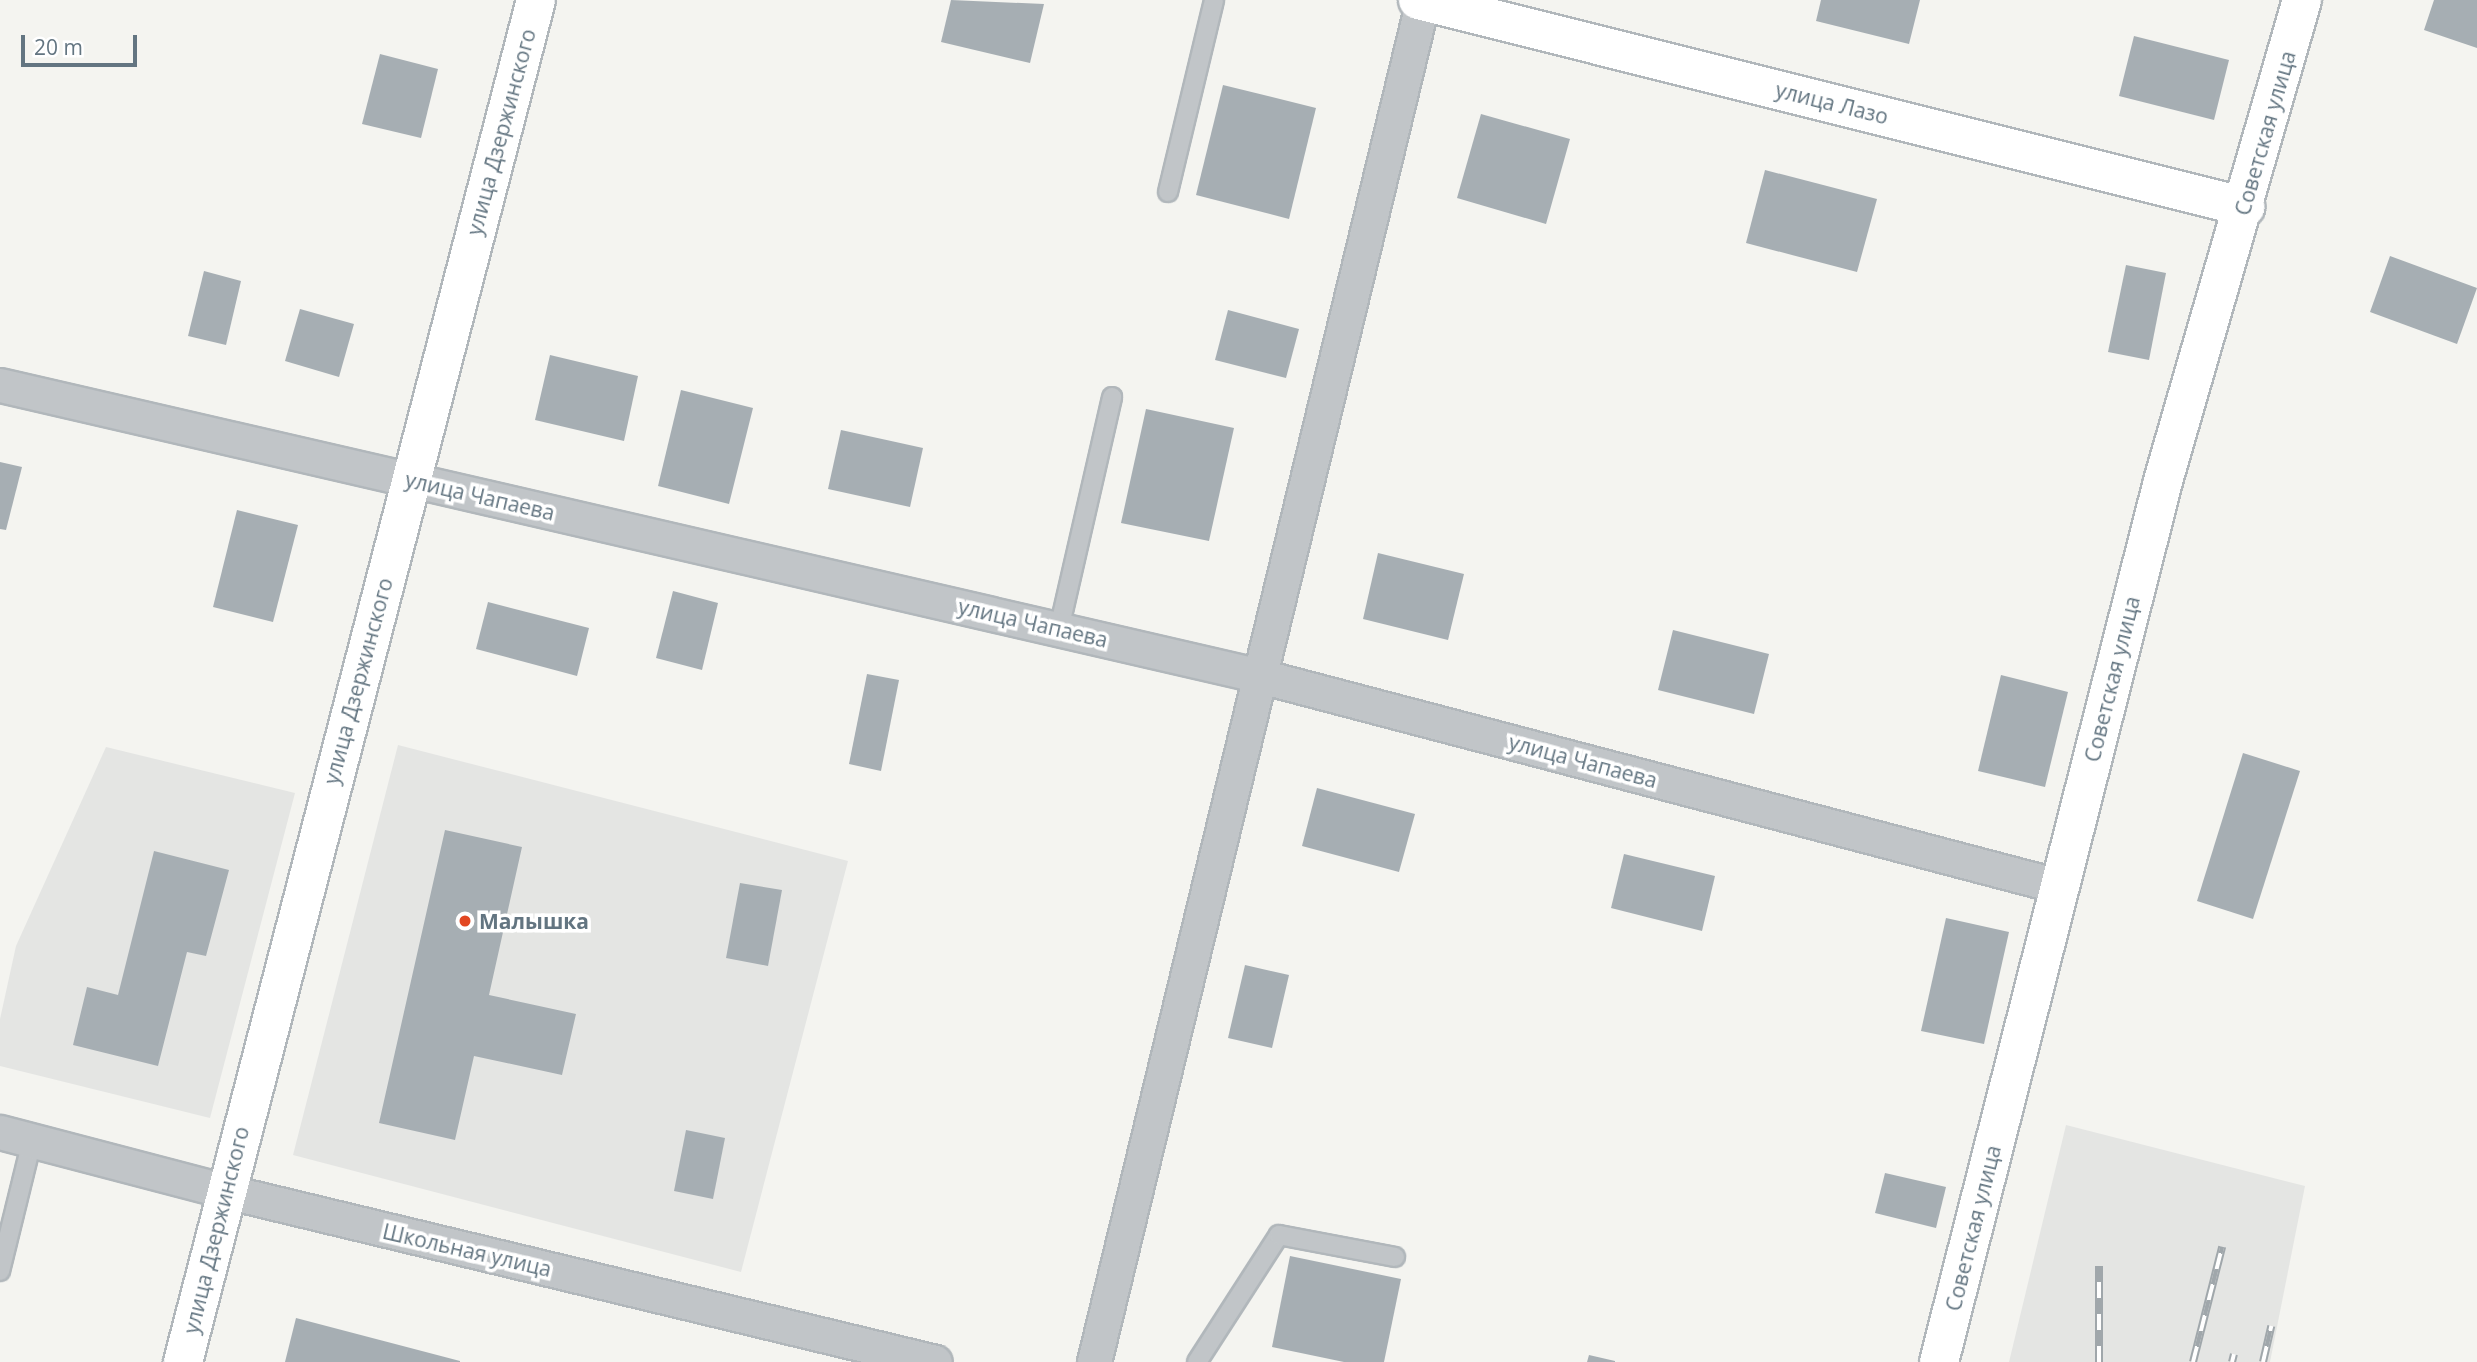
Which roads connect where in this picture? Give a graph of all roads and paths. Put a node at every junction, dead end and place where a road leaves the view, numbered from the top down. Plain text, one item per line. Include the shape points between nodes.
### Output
1 (536, 0) edge
2 (1214, 0) edge
3 (1422, 0) edge
4 (2302, 0) edge
5 (1168, 192) dead end
6 (2245, 207) junction
7 (0, 385) edge
8 (1112, 397) dead end
9 (410, 480) junction
10 (1059, 629) junction
11 (1260, 676) junction
12 (2059, 886) junction
13 (0, 1132) edge
14 (32, 1141) junction
15 (225, 1191) junction
16 (1395, 1257) dead end
17 (0, 1272) edge
18 (183, 1362) edge
19 (935, 1362) edge
20 (1094, 1362) edge
21 (1197, 1362) edge
22 (1939, 1362) edge

1 - 9 street, улица Дзержинского
2 - 5 lane
3 - 6 street, улица Лазо
3 - 11 street
4 - 6 street, Советская улица
6 - 12 street, Советская улица via 2163,481
7 - 9 street, улица Чапаева
8 - 10 lane
9 - 10 street, улица Чапаева
9 - 15 street, улица Дзержинского
10 - 11 street, улица Чапаева
11 - 12 street, улица Чапаева
11 - 20 street
12 - 22 street, Советская улица
13 - 14 street, Школьная улица
14 - 15 street, Школьная улица
14 - 17 lane
15 - 18 street, улица Дзержинского
15 - 19 street, Школьная улица
16 - 21 lane via 1279,1235

